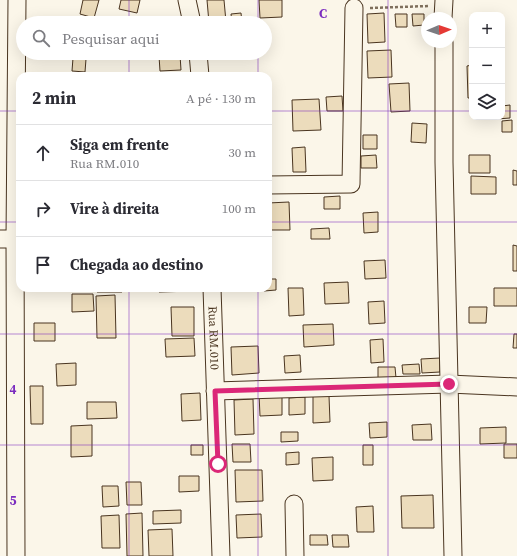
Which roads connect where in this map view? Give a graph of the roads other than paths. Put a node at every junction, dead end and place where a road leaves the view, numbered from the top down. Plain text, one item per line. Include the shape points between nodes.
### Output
1 (17, 0) edge
2 (187, 0) edge
3 (354, 8) road end
4 (17, 16) edge
5 (190, 16) edge
6 (16, 48) edge
7 (444, 48) edge
8 (199, 60) edge
9 (200, 72) edge
10 (272, 185) edge
11 (12, 239) edge
12 (212, 292) edge
13 (449, 384) junction
14 (517, 387) edge
15 (215, 391) junction
16 (294, 504) dead end
17 (16, 556) edge
18 (221, 556) edge
19 (295, 556) edge
20 (453, 556) edge

1 - 4 street
2 - 5 street
3 - 10 street via 351,184
6 - 11 street
7 - 13 street
8 - 9 street
11 - 17 street
12 - 15 street, Rua RM.010
13 - 14 street
13 - 15 street
13 - 20 street
15 - 18 street, Rua RM.010
16 - 19 street

